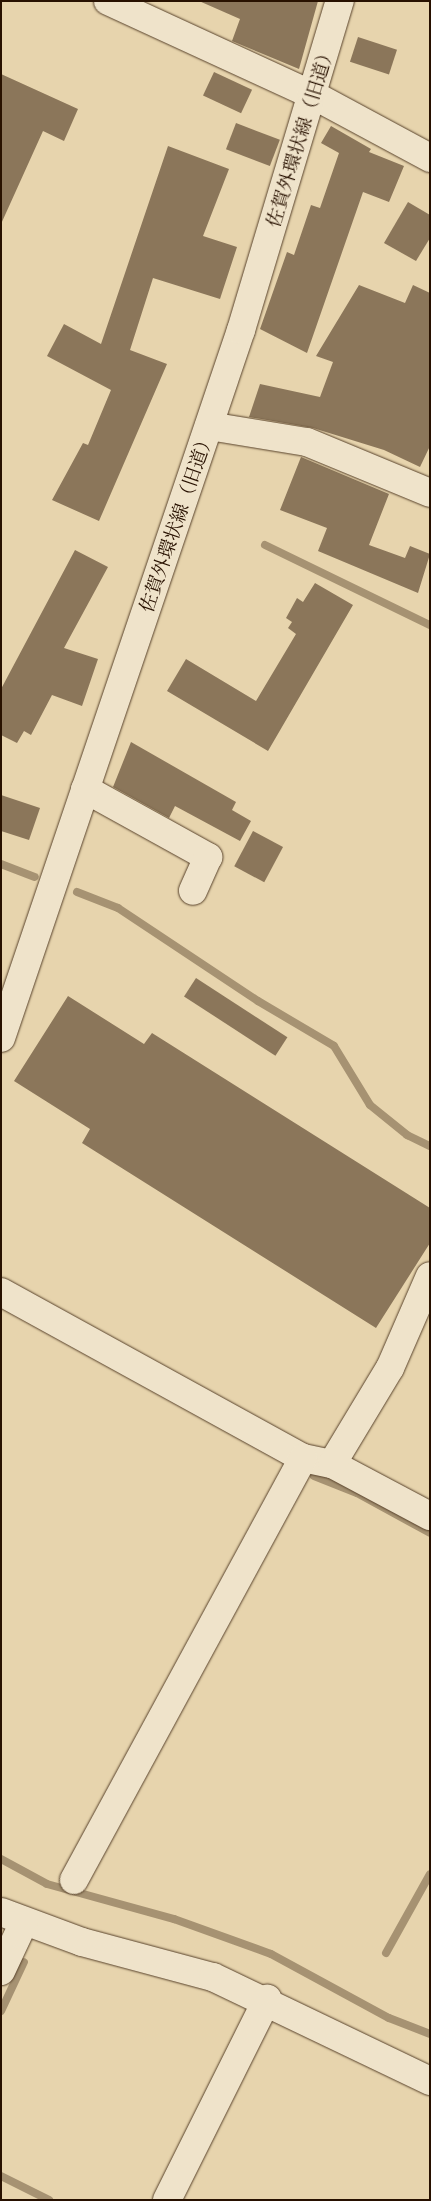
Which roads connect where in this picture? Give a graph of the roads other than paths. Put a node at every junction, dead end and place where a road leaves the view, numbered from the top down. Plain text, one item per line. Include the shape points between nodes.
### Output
1 (108, 1) edge
2 (340, 1) edge
3 (315, 96) junction
4 (430, 158) edge
5 (209, 426) junction
6 (430, 493) edge
7 (85, 789) junction
8 (193, 891) dead end
9 (1, 1038) edge
10 (430, 1276) edge
11 (1, 1292) edge
12 (303, 1458) junction
13 (332, 1464) junction
14 (430, 1516) edge
15 (74, 1880) dead end
16 (13, 1917) edge
17 (1, 1971) edge
18 (267, 1999) junction
19 (430, 2081) edge
20 (168, 2200) edge

1 - 3 street
2 - 3 street, 佐賀外環状線（旧道）
3 - 4 street
3 - 5 street, 佐賀外環状線（旧道）
5 - 6 street via 306,442
5 - 7 street, 佐賀外環状線（旧道）
7 - 8 street via 208,857
7 - 9 street, 佐賀外環状線（旧道）
10 - 13 street via 390,1368
11 - 12 street
12 - 13 street
12 - 15 street
13 - 14 street
16 - 17 street
16 - 18 street via 213,1977
18 - 19 street
18 - 20 street

